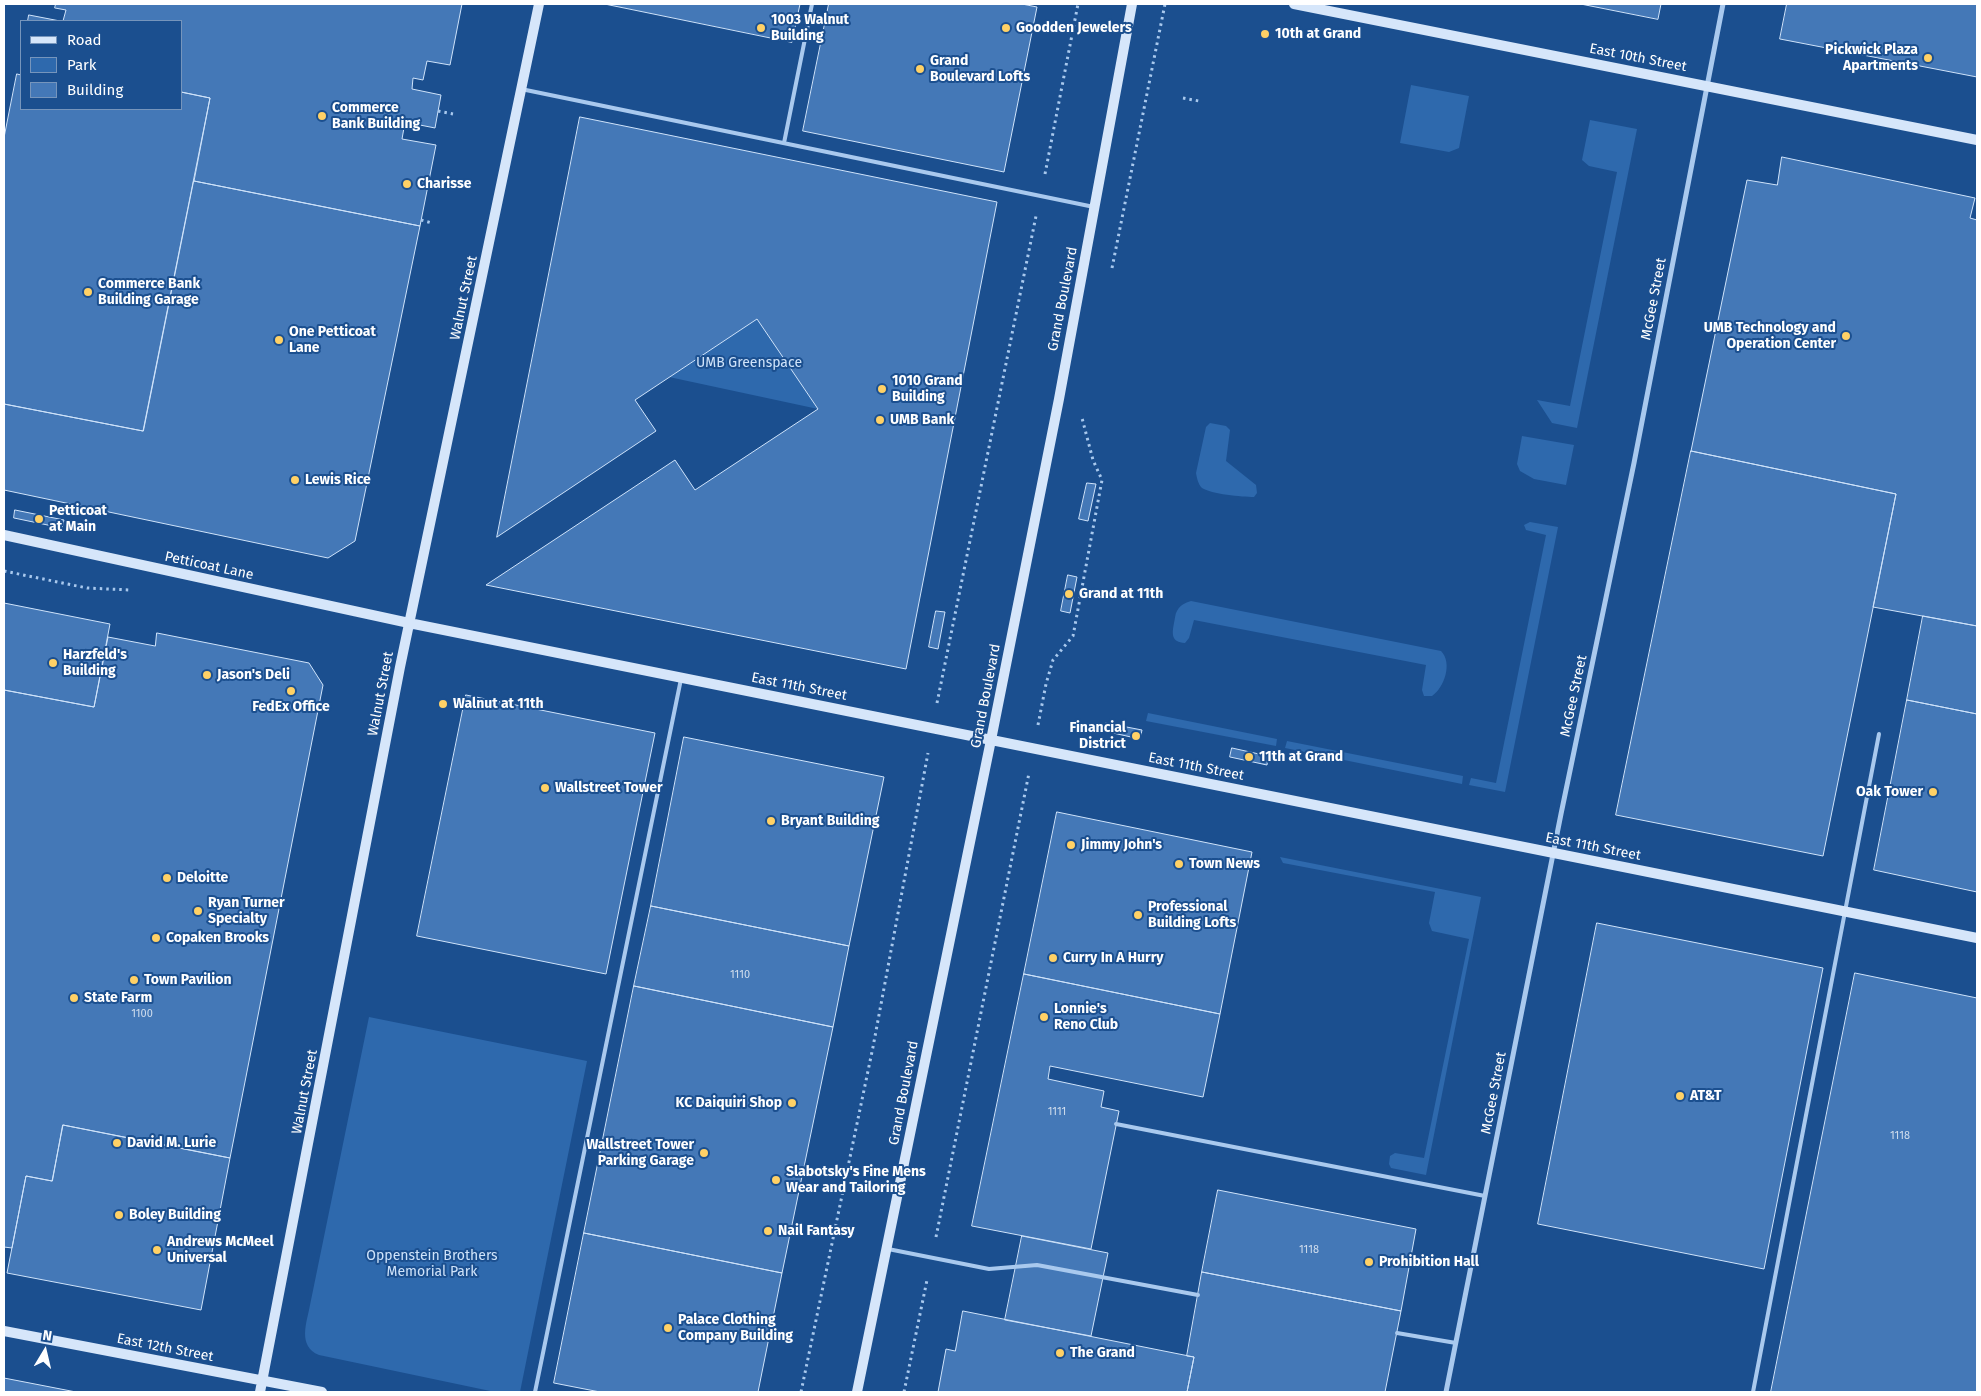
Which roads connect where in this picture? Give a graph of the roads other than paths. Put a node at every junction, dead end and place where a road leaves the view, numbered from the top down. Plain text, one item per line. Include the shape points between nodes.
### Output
1 (539, 4) edge
2 (812, 4) edge
3 (1132, 4) edge
4 (1294, 4) edge
5 (1723, 4) edge
6 (1707, 86) junction
7 (521, 88) junction
8 (1977, 140) edge
9 (784, 142) junction
10 (1095, 207) junction
11 (4, 535) edge
12 (409, 623) junction
13 (682, 678) junction
14 (1879, 734) dead end
15 (991, 740) junction
16 (1554, 853) junction
17 (1846, 912) junction
18 (1977, 938) edge
19 (1116, 1124) dead end
20 (1485, 1196) junction
21 (887, 1249) junction
22 (1198, 1295) dead end
23 (4, 1331) edge
24 (1397, 1333) dead end
25 (1456, 1344) junction
26 (262, 1380) junction
27 (260, 1392) edge
28 (322, 1392) edge
29 (535, 1392) edge
30 (857, 1392) edge
31 (1446, 1392) edge
32 (1754, 1392) edge

1 - 7 street, Walnut Street
2 - 9 lane
3 - 10 street, Grand Boulevard
4 - 6 street, East 10th Street
5 - 6 street, McGee Street
6 - 8 street, East 10th Street
6 - 16 street, McGee Street
7 - 9 lane
7 - 12 street, Walnut Street
9 - 10 lane
10 - 15 street, Grand Boulevard
11 - 12 street, Petticoat Lane
12 - 13 street, East 11th Street
12 - 26 street, Walnut Street
13 - 15 street, East 11th Street
13 - 29 lane
14 - 17 lane
15 - 16 street, East 11th Street
15 - 21 street, Grand Boulevard
16 - 17 street, East 11th Street
16 - 20 street, McGee Street
17 - 18 street, East 11th Street
17 - 32 lane
19 - 20 lane
20 - 25 street, McGee Street
21 - 22 lane via 989,1269 1037,1265
21 - 30 street, Grand Boulevard
23 - 26 street, East 12th Street
24 - 25 lane
25 - 31 street, McGee Street
26 - 27 street, Walnut Street
26 - 28 street, East 12th Street

